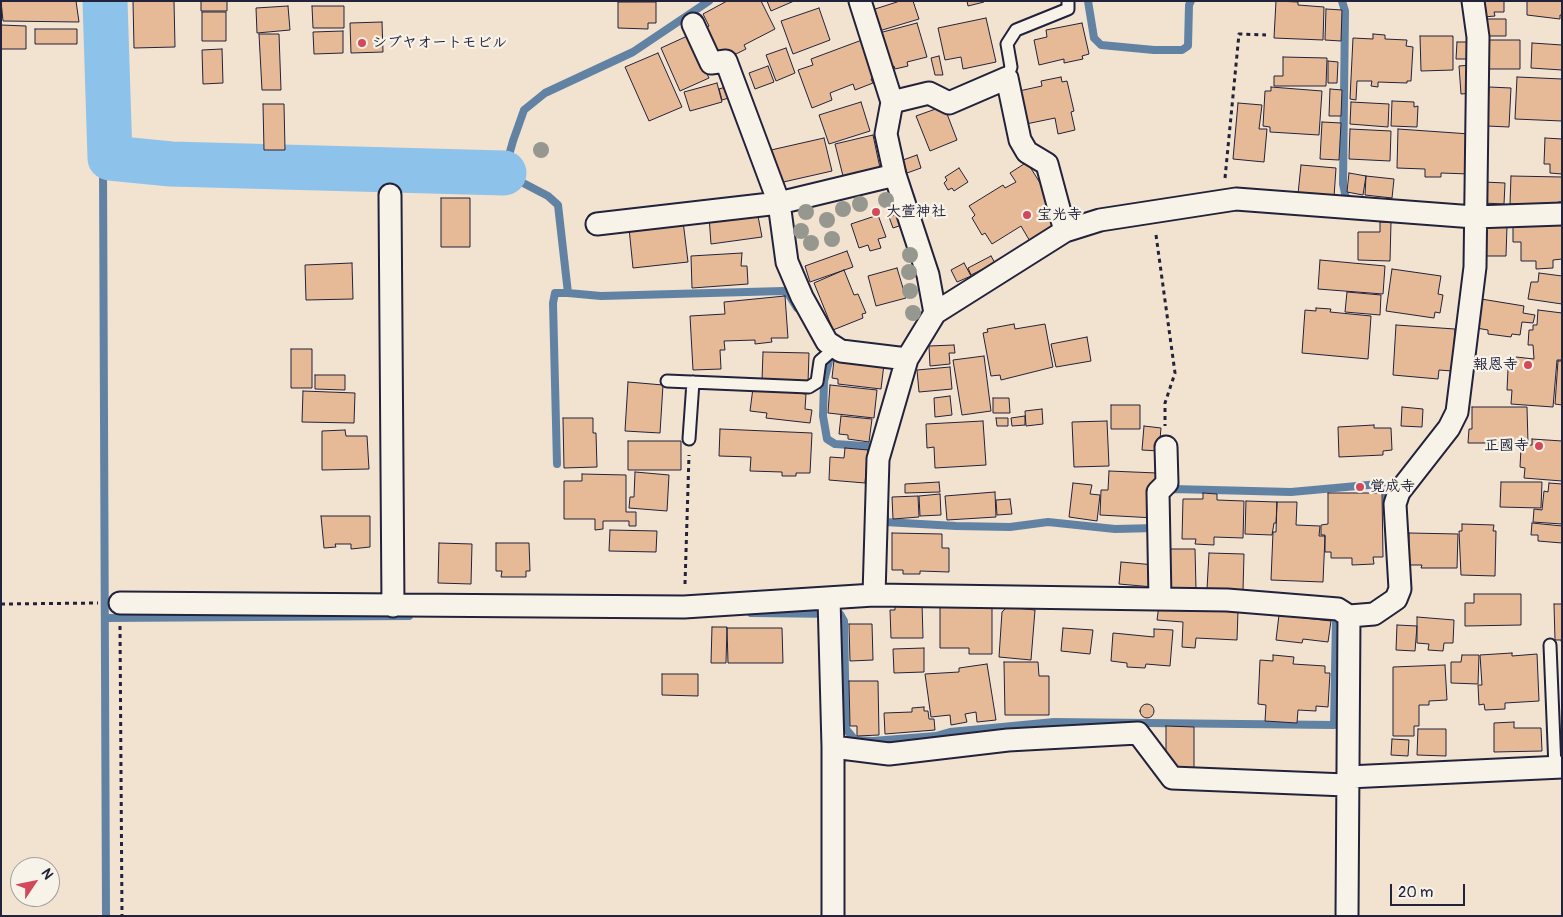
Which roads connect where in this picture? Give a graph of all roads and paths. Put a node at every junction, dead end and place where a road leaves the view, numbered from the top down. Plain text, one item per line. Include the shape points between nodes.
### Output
1 (860, 1) edge
2 (1068, 1) edge
3 (1473, 1) edge
4 (693, 24) dead end
5 (1266, 35) dead end
6 (1007, 78) junction
7 (892, 102) junction
8 (895, 175) junction
9 (390, 195) dead end
10 (1222, 200) junction
11 (780, 203) junction
12 (1153, 210) junction
13 (1562, 214) edge
14 (1474, 217) junction
15 (597, 224) dead end
16 (1065, 231) junction
17 (935, 313) junction
18 (835, 348) junction
19 (908, 359) junction
20 (667, 381) dead end
21 (693, 382) junction
22 (689, 439) joint
23 (1166, 447) joint
24 (874, 595) junction
25 (1160, 599) junction
26 (97, 603) dead end
27 (120, 603) joint
28 (1, 604) edge
29 (393, 606) junction
30 (684, 606) junction
31 (829, 608) junction
32 (1349, 616) junction
33 (1550, 645) dead end
34 (833, 746) junction
35 (1558, 767) edge
36 (1347, 781) junction
37 (122, 916) edge
38 (833, 916) edge
39 (1347, 916) edge

1 - 7 street
2 - 6 lane via 1068,9 1016,30 1007,44 1011,67
3 - 14 street via 1478,37
4 - 11 street via 711,63 726,61
5 - 10 path via 1239,34
6 - 7 street via 949,104 930,92
6 - 16 street via 1020,140 1027,152 1047,164
7 - 8 street via 886,134
8 - 11 street
8 - 17 street via 928,276
9 - 29 street
10 - 12 street
10 - 14 street
11 - 15 street
11 - 18 street via 788,262 826,342
12 - 16 street via 1100,220
12 - 23 path via 1175,373 1164,403
13 - 14 street
14 - 32 street via 1475,267 1457,412 1449,428 1399,492 1395,504 1400,588 1396,599 1374,614
16 - 17 street
17 - 19 street
18 - 19 street via 841,352
18 - 21 lane via 820,361 817,382 809,387
19 - 24 street via 878,459
20 - 21 lane
21 - 22 lane
22 - 30 path
23 - 25 street via 1167,483 1158,492
24 - 25 street
24 - 31 street
25 - 32 street via 1338,608
26 - 28 path
27 - 29 street
27 - 37 path
29 - 30 street
30 - 31 street
31 - 34 street
32 - 36 street
33 - 35 lane
34 - 36 street via 889,754 1008,740 1138,733 1172,778
34 - 38 street
35 - 36 street
36 - 39 street

